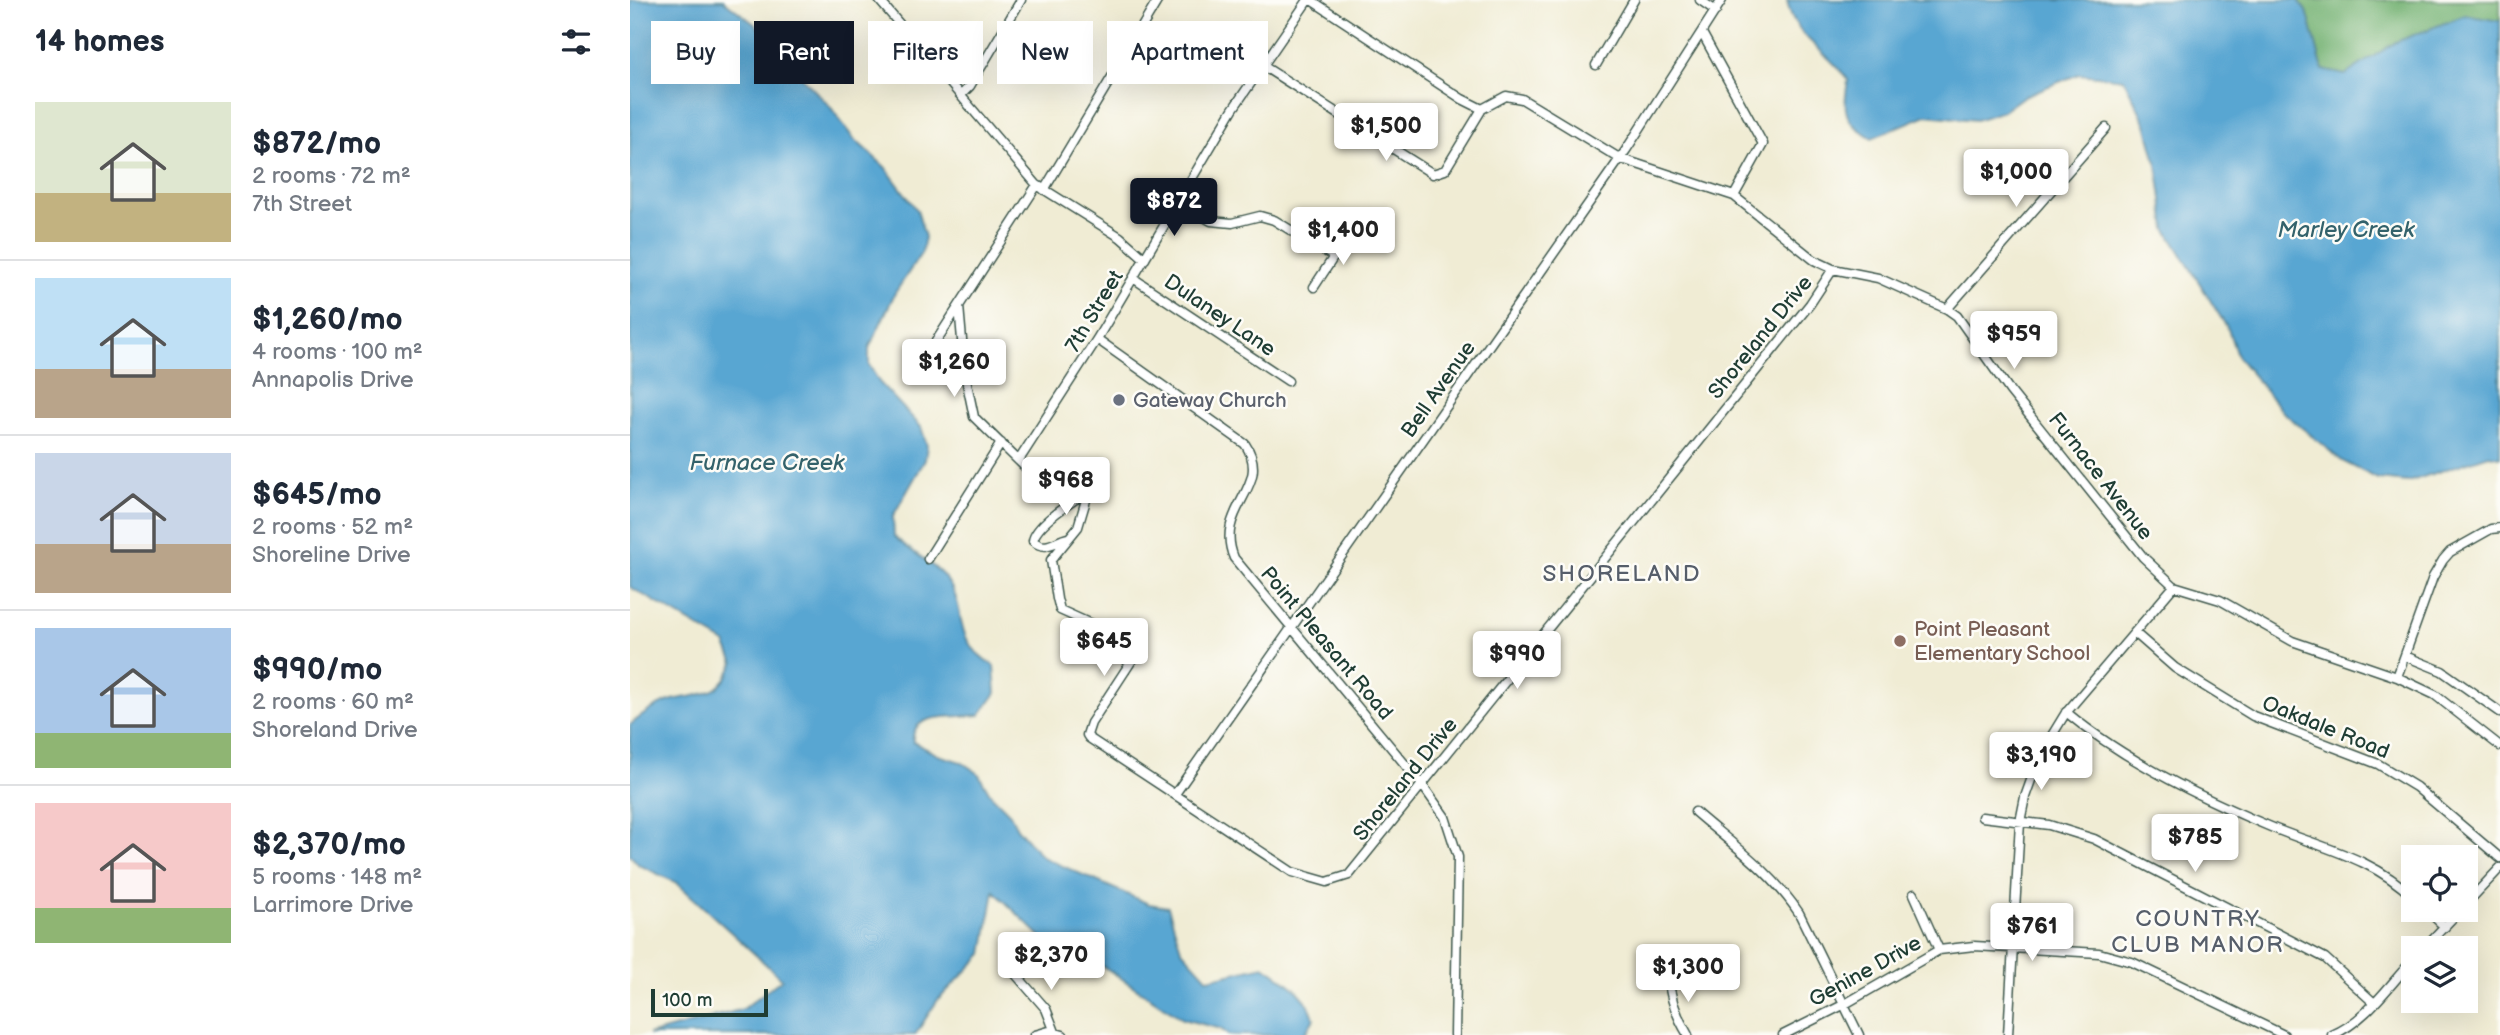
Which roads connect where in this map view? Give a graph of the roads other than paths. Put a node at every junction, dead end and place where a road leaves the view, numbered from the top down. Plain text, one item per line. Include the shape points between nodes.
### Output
1 (880, 0) edge
2 (1021, 0) edge
3 (1158, 0) edge
4 (1310, 0) edge
5 (1634, 0) edge
6 (1700, 0) edge
7 (1722, 0) edge
8 (1716, 11) junction
9 (1702, 33) junction
10 (1268, 59) edge
11 (1596, 65) dead end
12 (1268, 69) edge
13 (1252, 84) edge
14 (961, 95) junction
15 (1482, 109) junction
16 (2106, 128) dead end
17 (1619, 158) junction
18 (1041, 188) junction
19 (1734, 196) junction
20 (1178, 202) junction
21 (1350, 232) dead end
22 (1333, 256) junction
23 (1145, 259) junction
24 (1833, 269) junction
25 (1133, 278) junction
26 (1314, 287) dead end
27 (959, 306) junction
28 (1947, 309) junction
29 (1097, 340) junction
30 (933, 346) dead end
31 (1288, 381) dead end
32 (1001, 443) junction
33 (1018, 460) junction
34 (1089, 490) junction
35 (2500, 528) edge
36 (1070, 538) junction
37 (928, 559) dead end
38 (2174, 586) junction
39 (1290, 628) junction
40 (2135, 633) junction
41 (2405, 656) junction
42 (2397, 677) junction
43 (2066, 712) junction
44 (2500, 712) edge
45 (2500, 746) edge
46 (1423, 786) junction
47 (1175, 794) junction
48 (1695, 812) dead end
49 (1982, 817) dead end
50 (2020, 822) junction
51 (2500, 858) edge
52 (2500, 868) edge
53 (2401, 887) edge
54 (2478, 891) edge
55 (1914, 894) dead end
56 (2440, 922) edge
57 (2449, 922) edge
58 (2445, 927) junction
59 (2436, 936) edge
60 (2013, 947) junction
61 (1939, 950) junction
62 (1012, 970) dead end
63 (2401, 973) edge
64 (1669, 978) dead end
65 (2373, 1002) junction
66 (1845, 1004) junction
67 (1059, 1034) edge
68 (1035, 1035) edge
69 (1455, 1035) edge
70 (1688, 1035) edge
71 (1783, 1035) edge
72 (1860, 1035) edge
73 (2008, 1035) edge
74 (2284, 1035) edge
75 (2332, 1035) edge

1 - 14 street
2 - 14 street
3 - 18 street
4 - 10 street, 7th Street
4 - 15 street
5 - 11 street
6 - 8 street
7 - 8 street, Bell Avenue
8 - 9 street, Bell Avenue
9 - 17 street, Bell Avenue
9 - 19 street via 1763,144
12 - 15 street via 1433,174 1445,170
13 - 20 street, 7th Street
14 - 18 street
15 - 17 street, Furnace Avenue via 1506,96 1522,99
16 - 28 street
17 - 19 street, Furnace Avenue
17 - 39 street, Bell Avenue
18 - 23 street via 1121,237
18 - 27 street
19 - 24 street, Furnace Avenue via 1814,260
20 - 22 street via 1210,221 1233,223 1260,216 1274,220
20 - 23 street, 7th Street
21 - 22 street
22 - 26 street
23 - 25 street, 7th Street
24 - 28 street, Furnace Avenue via 1878,278
24 - 46 street, Shoreland Drive via 1810,304
25 - 29 street, 7th Street
25 - 31 street, Dulaney Lane
27 - 30 street
27 - 32 street via 970,406 974,418
28 - 38 street, Furnace Avenue via 2143,556
29 - 33 street, 7th Street
29 - 39 street, Point Pleasant Road via 1231,432 1251,453 1252,480 1232,517 1228,538 1234,558
32 - 33 street
32 - 37 street
33 - 34 street via 1043,479 1074,479
34 - 36 street
34 - 36 street via 1044,523 1033,541 1043,547
35 - 41 street via 2443,559 2432,577
36 - 47 street, Shoreland Drive via 1051,560 1060,610 1135,643 1136,654 1087,735
38 - 40 street
38 - 42 street, Furnace Avenue via 2242,610 2292,641
39 - 46 street, Point Pleasant Road
39 - 47 street, Bell Avenue
40 - 43 street
40 - 51 street, Oakdale Road via 2175,668 2241,710 2378,764 2416,787
41 - 42 street
41 - 44 street via 2442,671
42 - 45 street, Furnace Avenue via 2435,695
43 - 50 street via 2040,755
43 - 53 street via 2101,739 2163,774 2273,828 2351,856
46 - 47 street, Shoreland Drive via 1349,875 1327,882 1292,872
46 - 69 street, Point Pleasant Road via 1445,817 1458,857
48 - 66 street via 1787,895
49 - 50 street
50 - 60 street
50 - 65 street via 2049,825 2094,839 2182,883 2325,958
52 - 54 street
55 - 61 street
56 - 58 street
57 - 58 street
58 - 59 street
60 - 61 street, Genine Drive
60 - 73 street
60 - 74 street, Genine Drive via 2099,953 2132,962
61 - 66 street, Genine Drive
62 - 67 street via 1046,1009
63 - 65 street
64 - 70 street via 1677,1016
65 - 75 street via 2347,1030
66 - 71 street, Genine Drive
66 - 72 street
67 - 68 street via 1039,1031

